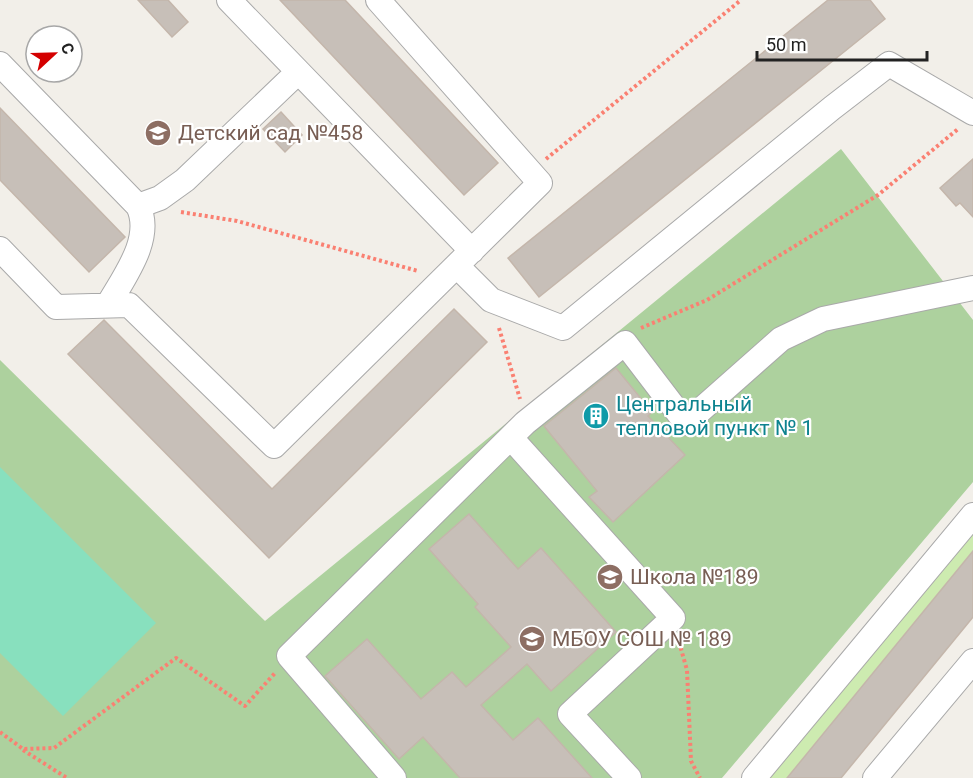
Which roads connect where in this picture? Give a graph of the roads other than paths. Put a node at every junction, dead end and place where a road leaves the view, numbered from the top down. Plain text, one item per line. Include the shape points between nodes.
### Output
1 (229, 0) edge
2 (378, 0) edge
3 (0, 64) edge
4 (298, 72) junction
5 (969, 118) edge
6 (138, 206) junction
7 (0, 249) edge
8 (458, 265) junction
9 (973, 288) edge
10 (108, 305) junction
11 (518, 430) junction
12 (973, 515) edge
13 (973, 661) edge
14 (394, 778) edge
15 (629, 778) edge
16 (754, 778) edge
17 (875, 778) edge

1 - 4 lane
2 - 8 lane via 540,183
3 - 6 lane
4 - 6 lane via 185,180 160,198
4 - 8 lane
5 - 8 lane via 890,64 563,328 491,300
6 - 10 lane via 144,224 139,246
7 - 10 lane via 56,307
8 - 10 lane via 274,446 129,305
9 - 11 lane via 823,319 781,339 686,423 625,343
11 - 14 lane via 290,656
11 - 15 lane via 673,618 570,714
12 - 16 lane
13 - 17 lane

